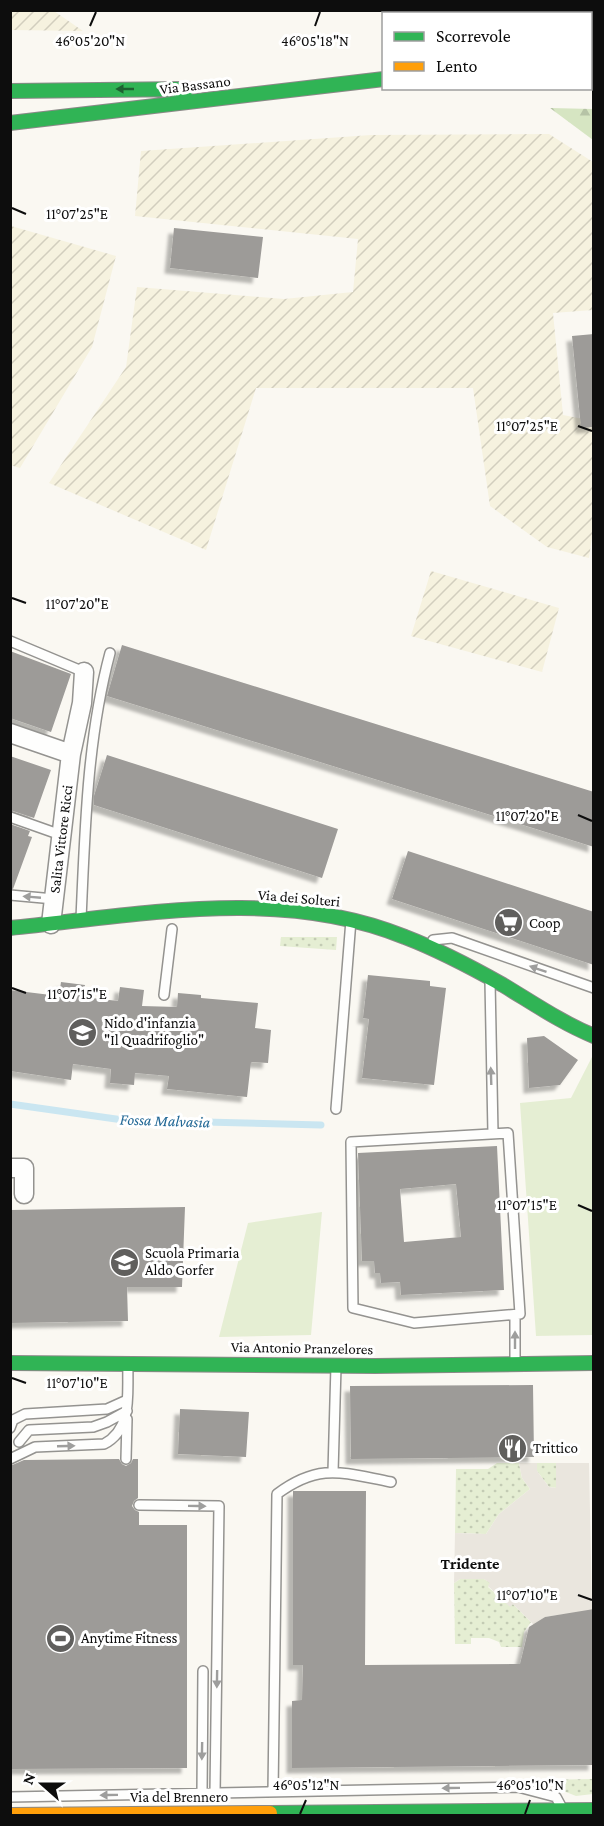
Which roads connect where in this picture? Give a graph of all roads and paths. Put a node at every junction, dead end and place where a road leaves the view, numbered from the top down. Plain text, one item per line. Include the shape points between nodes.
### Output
1 (382, 80) edge
2 (352, 82) junction
3 (10, 91) edge
4 (10, 123) edge
5 (10, 641) edge
6 (110, 653) dead end
7 (84, 672) joint
8 (10, 734) edge
9 (71, 754) junction
10 (10, 817) edge
11 (61, 835) junction
12 (10, 895) edge
13 (54, 899) junction
14 (351, 920) junction
15 (81, 921) junction
16 (51, 924) junction
17 (10, 928) edge
18 (172, 929) dead end
19 (416, 941) junction
20 (490, 978) junction
21 (594, 988) edge
22 (164, 995) dead end
23 (594, 1036) edge
24 (336, 1109) dead end
25 (493, 1134) junction
26 (10, 1168) edge
27 (24, 1194) dead end
28 (515, 1315) junction
29 (10, 1363) edge
30 (594, 1363) edge
31 (128, 1364) junction
32 (515, 1365) junction
33 (336, 1366) junction
34 (127, 1400) junction
35 (127, 1411) junction
36 (10, 1428) edge
37 (19, 1442) dead end
38 (10, 1459) edge
39 (126, 1460) dead end
40 (333, 1472) junction
41 (391, 1482) dead end
42 (138, 1505) dead end
43 (203, 1671) dead end
44 (273, 1792) junction
45 (202, 1793) junction
46 (215, 1793) junction
47 (10, 1797) edge
48 (563, 1810) junction
49 (594, 1810) edge
50 (10, 1815) edge

1 - 2 main road, Via Bassano
2 -> 3 main road
2 - 4 main road, Via Bassano
5 - 7 lane, Salita Vittore Ricci
6 - 15 lane via 99,693 87,796
7 - 9 street, Salita Vittore Ricci
8 - 9 street
9 - 11 street, Salita Vittore Ricci
10 - 11 lane
11 - 13 street, Salita Vittore Ricci
13 -> 12 lane
13 - 16 street, Salita Vittore Ricci
14 - 15 main road, Via dei Solteri via 312,913 233,910
14 - 19 main road, Via dei Solteri
14 - 24 lane
15 - 16 main road, Via dei Solteri
16 - 17 main road, Via dei Solteri
18 - 22 lane
19 - 20 main road, Via dei Solteri
21 -> 19 lane via 452,938
20 - 23 main road, Via dei Solteri via 569,1027
25 -> 20 lane
25 - 28 lane via 508,1133 520,1314
25 - 28 lane via 351,1142 353,1308 414,1323
26 - 27 street via 24,1168
32 -> 28 lane
29 - 31 main road, Via Antonio Pranzelores
30 - 32 main road, Via Antonio Pranzelores
31 - 33 main road, Via Antonio Pranzelores
31 - 34 lane
32 - 33 main road, Via Antonio Pranzelores
33 - 40 lane
34 - 35 lane
34 - 36 lane via 107,1409 25,1414 13,1420
35 - 37 lane via 93,1427 29,1430
38 -> 35 lane via 35,1447 104,1444 114,1439
35 - 39 lane
40 - 41 lane
40 - 44 lane via 306,1476 277,1494
42 -> 46 lane via 219,1506
43 -> 45 lane
44 - 46 lane, Via del Brennero
48 -> 44 lane, Via del Brennero via 556,1797 518,1787
45 - 46 lane, Via del Brennero
45 -> 47 lane, Via del Brennero
48 - 49 main road, Via del Brennero
48 - 50 main road, Via del Brennero

